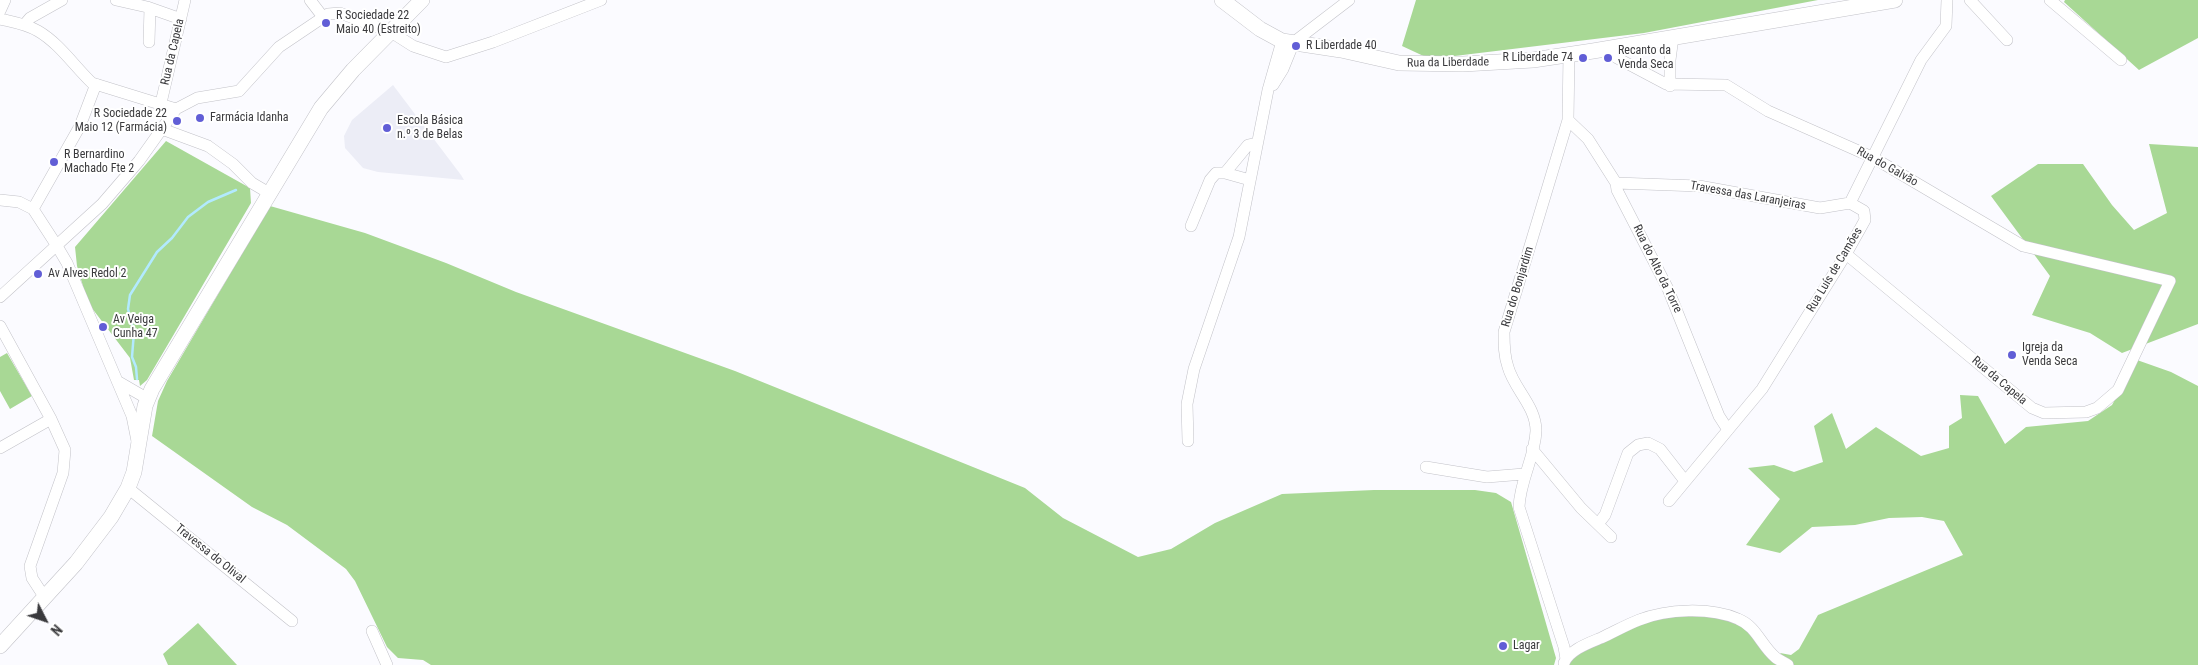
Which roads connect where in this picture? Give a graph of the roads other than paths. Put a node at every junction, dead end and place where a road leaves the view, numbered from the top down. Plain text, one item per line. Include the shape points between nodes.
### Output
1 (6, 0) edge
2 (62, 0) edge
3 (67, 0) edge
4 (116, 0) edge
5 (185, 0) edge
6 (310, 0) edge
7 (422, 0) edge
8 (601, 0) edge
9 (1222, 0) edge
10 (1349, 0) edge
11 (1895, 0) edge
12 (1947, 0) edge
13 (1970, 0) edge
14 (2050, 0) edge
15 (150, 8) junction
16 (0, 11) edge
17 (323, 17) junction
18 (181, 19) junction
19 (0, 20) edge
20 (24, 25) junction
21 (391, 32) junction
22 (1672, 37) junction
23 (2007, 40) dead end
24 (1288, 41) junction
25 (149, 42) dead end
26 (1610, 48) junction
27 (1569, 54) junction
28 (2121, 60) dead end
29 (96, 84) junction
30 (1670, 86) junction
31 (161, 103) junction
32 (176, 109) junction
33 (1568, 120) junction
34 (162, 129) junction
35 (1257, 143) junction
36 (1872, 157) junction
37 (1225, 173) junction
38 (1250, 180) junction
39 (1616, 183) junction
40 (269, 193) junction
41 (0, 200) edge
42 (1850, 202) junction
43 (33, 209) junction
44 (1191, 226) dead end
45 (57, 246) junction
46 (1846, 254) junction
47 (2170, 281) joint
48 (0, 297) edge
49 (0, 326) edge
50 (4, 344) edge
51 (117, 381) junction
52 (123, 397) junction
53 (147, 402) junction
54 (51, 419) junction
55 (1728, 430) junction
56 (1188, 441) dead end
57 (0, 448) edge
58 (1532, 449) junction
59 (139, 450) junction
60 (1426, 467) dead end
61 (1524, 474) junction
62 (1686, 481) junction
63 (128, 488) junction
64 (1669, 501) dead end
65 (1598, 524) junction
66 (1611, 537) dead end
67 (45, 598) junction
68 (292, 621) dead end
69 (372, 631) dead end
70 (0, 646) edge
71 (1564, 662) edge
72 (387, 665) edge
73 (1788, 665) edge

1 - 16 street
2 - 3 street
2 - 20 street via 30,18
4 - 15 street
5 - 18 street, Rua da Capela
6 - 17 street
7 - 21 street
8 - 21 street via 446,57 413,46
9 - 24 street, Rua da Liberdade via 1260,30
10 - 24 street
11 - 22 street, Rua da Liberdade
12 - 36 street via 1946,26 1921,60
13 - 23 street
14 - 28 street
15 - 18 street
15 - 25 street
17 - 21 street via 340,13
17 - 32 street via 279,47 239,92 197,98
18 - 31 street, Rua da Capela
19 - 20 street
20 - 29 street via 48,39
21 - 40 street via 321,108
22 - 26 street, Rua da Liberdade
22 - 30 street
24 - 27 street, Rua da Liberdade via 1399,63 1463,64 1533,60
24 - 35 street via 1283,69 1267,95
26 - 27 street, Rua da Liberdade
26 - 30 street, Rua do Galvão via 1617,58
27 - 33 street, Rua do Bonjardim
29 - 31 street
29 - 43 street via 80,126
30 - 36 street, Rua do Galvão via 1726,86 1768,111
31 - 32 street
32 - 34 street
33 - 39 street, Rua do Alto da Torre via 1588,139
33 - 58 street, Rua do Bonjardim via 1504,332 1508,368 1533,414 1536,430
34 - 40 street via 208,146
34 - 45 street via 102,204
35 - 37 street via 1248,145
35 - 38 street
36 - 42 street
36 - 47 street, Rua do Galvão via 2023,246
37 - 38 street
37 - 44 street via 1216,173 1210,180
38 - 56 street via 1232,260 1194,369 1187,404
39 - 42 street, Travessa das Laranjeiras via 1699,186 1820,208
39 - 55 street, Rua do Alto da Torre via 1668,289 1719,416
40 - 53 street
41 - 43 street via 19,202
42 - 46 street, Rua Luís de Camões via 1864,211 1865,220
43 - 45 street
45 - 48 street
45 - 51 street via 67,262
46 - 47 street, Rua da Capela via 2032,408 2044,413 2086,412 2097,408 2118,390
46 - 55 street, Rua Luís de Camões via 1762,389
49 - 50 street
50 - 54 street
51 - 52 street
51 - 53 street
52 - 53 street via 133,404
52 - 59 street via 132,416
53 - 59 street
54 - 57 street
54 - 67 street via 65,450 63,473 30,566 32,578
55 - 62 street, Rua Luís de Camões
58 - 61 street, Rua do Bonjardim
58 - 65 street
59 - 63 street
60 - 61 street via 1487,477
61 - 71 street, Rua do Bonjardim via 1520,506 1564,647
62 - 64 street, Rua Luís de Camões
62 - 65 street via 1660,449 1648,443 1638,444 1628,452 1605,515
63 - 67 street via 112,517
63 - 68 street, Travessa do Olival
65 - 66 street
67 - 70 street
69 - 72 street
71 - 73 street via 1590,642 1640,619 1674,611 1691,611 1738,618 1756,632 1774,656

